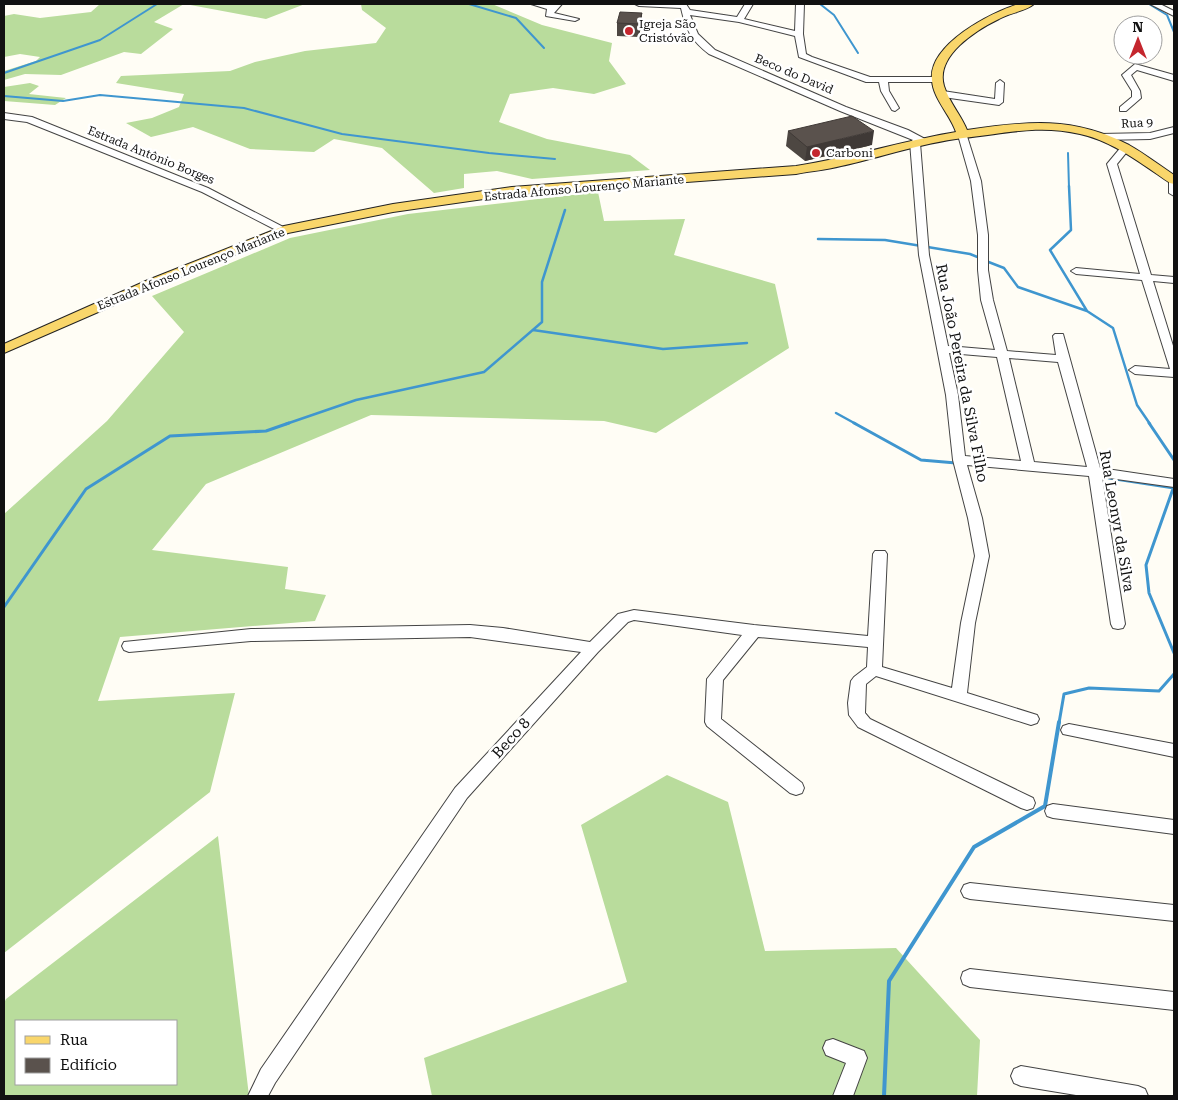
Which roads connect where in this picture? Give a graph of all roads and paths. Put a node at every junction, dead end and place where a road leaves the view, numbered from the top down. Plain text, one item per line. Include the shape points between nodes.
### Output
1 (535, 4) edge
2 (639, 4) edge
3 (749, 4) edge
4 (800, 4) edge
5 (1030, 4) edge
6 (1154, 4) edge
7 (555, 6) edge
8 (684, 8) edge
9 (1174, 14) edge
10 (575, 19) dead end
11 (739, 20) junction
12 (798, 34) junction
13 (1174, 78) edge
14 (936, 79) junction
15 (883, 81) junction
16 (1000, 83) dead end
17 (943, 94) junction
18 (895, 108) dead end
19 (1123, 110) dead end
20 (4, 116) edge
21 (1174, 130) edge
22 (963, 135) junction
23 (1100, 136) junction
24 (918, 141) junction
25 (1125, 148) junction
26 (1174, 179) edge
27 (1174, 193) edge
28 (284, 230) junction
29 (1076, 271) dead end
30 (1147, 277) junction
31 (1174, 280) edge
32 (1059, 336) dead end
33 (4, 349) edge
34 (942, 349) junction
35 (1002, 354) junction
36 (1063, 359) junction
37 (1174, 367) edge
38 (1135, 370) dead end
39 (1174, 373) edge
40 (959, 460) junction
41 (1029, 467) junction
42 (1094, 472) junction
43 (1174, 483) edge
44 (880, 554) dead end
45 (1118, 624) dead end
46 (754, 631) junction
47 (875, 642) junction
48 (129, 646) dead end
49 (592, 648) junction
50 (874, 670) junction
51 (959, 697) junction
52 (1031, 719) dead end
53 (1069, 730) dead end
54 (1174, 751) edge
55 (796, 788) dead end
56 (1027, 803) dead end
57 (1053, 811) dead end
58 (1174, 827) edge
59 (970, 891) dead end
60 (1174, 914) edge
61 (970, 978) dead end
62 (1174, 1001) edge
63 (833, 1048) dead end
64 (1021, 1076) dead end
65 (258, 1096) edge
66 (843, 1096) edge
67 (1130, 1096) edge

1 - 7 street
2 - 8 street
3 - 11 street
4 - 12 street
5 - 14 main road via 986,21 946,55 938,66
6 - 9 street
7 - 10 street via 549,14
8 - 11 street
8 - 24 street, Beco do David via 687,22 699,43 712,52 905,132
11 - 12 street
12 - 15 street via 802,55 830,68 868,80
13 - 19 street via 1135,67 1126,75 1136,91 1136,98
14 - 15 street
14 - 17 main road
15 - 18 street
16 - 17 street via 999,102
17 - 22 main road
20 - 28 street, Estrada Antônio Borges via 29,119 204,190
21 - 23 street, Rua 9 via 1150,136
22 - 23 main road, Estrada Afonso Lourenço Mariante via 1044,125
22 - 24 main road, Estrada Afonso Lourenço Mariante
22 - 35 street via 976,181 987,300
23 - 25 main road, Estrada Afonso Lourenço Mariante
24 - 28 main road, Estrada Afonso Lourenço Mariante via 839,163 796,170 512,191 393,208
24 - 34 street, Rua João Pereira da Silva Filho via 924,255
25 - 26 main road, Estrada Afonso Lourenço Mariante
25 - 30 street via 1112,164
26 - 27 street
28 - 33 main road, Estrada Afonso Lourenço Mariante
29 - 30 street
30 - 31 street
30 - 37 street
32 - 36 street, Rua Leonyr da Silva
34 - 35 street
34 - 40 street, Rua João Pereira da Silva Filho via 952,395
35 - 36 street
35 - 41 street
36 - 42 street, Rua Leonyr da Silva
38 - 39 street
40 - 41 street
40 - 51 street, Rua João Pereira da Silva Filho via 976,518 982,556 968,623
41 - 42 street
42 - 43 street
42 - 45 street, Rua Leonyr da Silva
44 - 47 street
46 - 47 street, Beco 8
46 - 49 street, Beco 8 via 634,615 623,618
46 - 55 street via 715,679 713,722
47 - 50 street
48 - 49 street via 251,635 470,632
49 - 65 street, Beco 8 via 461,793 268,1076
50 - 51 street
50 - 56 street via 859,681 857,716 864,723
51 - 52 street
53 - 54 street
57 - 58 street
59 - 60 street
61 - 62 street
63 - 66 street via 856,1058
64 - 67 street

